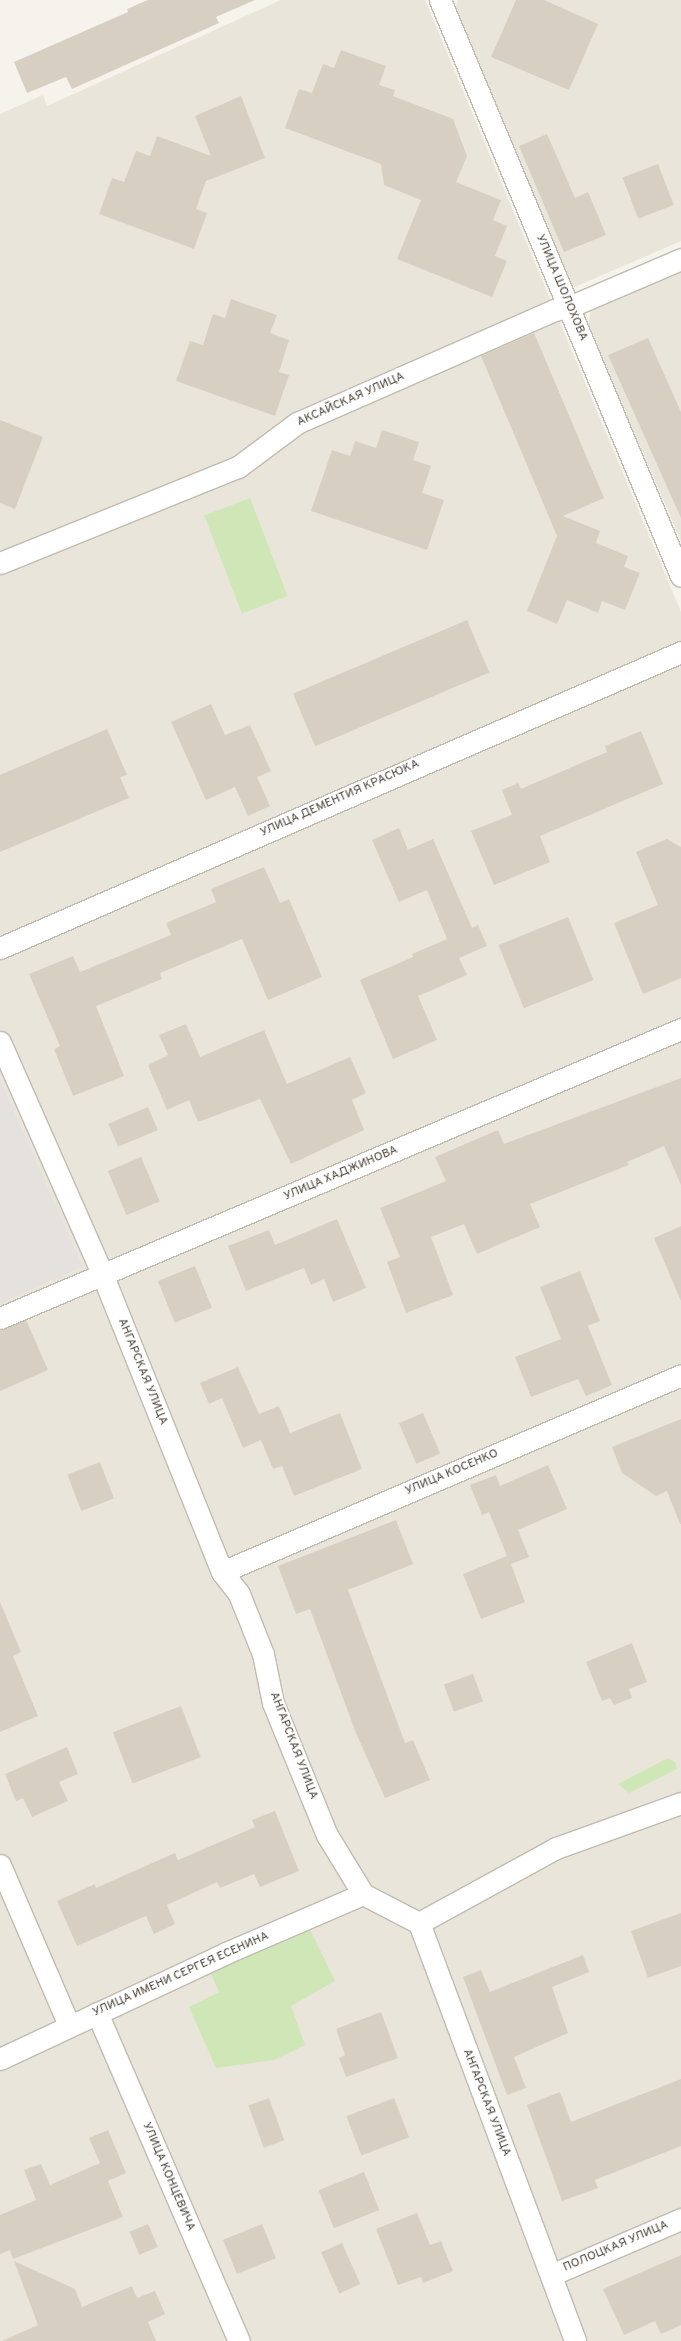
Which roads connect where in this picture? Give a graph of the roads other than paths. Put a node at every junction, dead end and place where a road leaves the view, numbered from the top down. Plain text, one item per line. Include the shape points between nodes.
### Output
1 (440, 0) edge
2 (681, 259) edge
3 (569, 307) junction
4 (0, 563) edge
5 (681, 576) edge
6 (681, 652) edge
7 (0, 948) edge
8 (681, 1029) edge
9 (0, 1042) edge
10 (103, 1276) junction
11 (0, 1318) edge
12 (681, 1375) edge
13 (222, 1572) junction
14 (681, 1802) edge
15 (0, 1865) edge
16 (363, 1894) junction
17 (419, 1923) junction
18 (97, 2013) junction
19 (70, 2025) junction
20 (0, 2058) edge
21 (681, 2219) edge
22 (551, 2275) junction
23 (239, 2341) edge
24 (575, 2341) edge

1 - 3 street, УЛИЦА ШОЛОХОВА
2 - 3 street, АКСАЙСКАЯ УЛИЦА
3 - 4 street, АКСАЙСКАЯ УЛИЦА via 555,310 297,423 238,467
3 - 5 street, УЛИЦА ШОЛОХОВА
6 - 7 street, УЛИЦА ДЕМЕНТИЯ КРАСЮКА
8 - 10 street, УЛИЦА ХАДЖИНОВА
9 - 10 street, АНГАРСКАЯ УЛИЦА
10 - 11 street, УЛИЦА ХАДЖИНОВА
10 - 13 street, АНГАРСКАЯ УЛИЦА
12 - 13 street, УЛИЦА КОСЕНКО
13 - 16 street, АНГАРСКАЯ УЛИЦА via 243,1603 263,1654 273,1703 327,1835
14 - 17 street via 556,1848
15 - 19 street
16 - 17 street
16 - 18 street, УЛИЦА ИМЕНИ СЕРГЕЯ ЕСЕНИНА
17 - 22 street, АНГАРСКАЯ УЛИЦА
18 - 19 street, УЛИЦА ИМЕНИ СЕРГЕЯ ЕСЕНИНА
18 - 23 street, УЛИЦА КОНЦЕВИЧА
19 - 20 street, УЛИЦА ИМЕНИ СЕРГЕЯ ЕСЕНИНА
21 - 22 street, ПОЛОЦКАЯ УЛИЦА
22 - 24 street, АНГАРСКАЯ УЛИЦА

